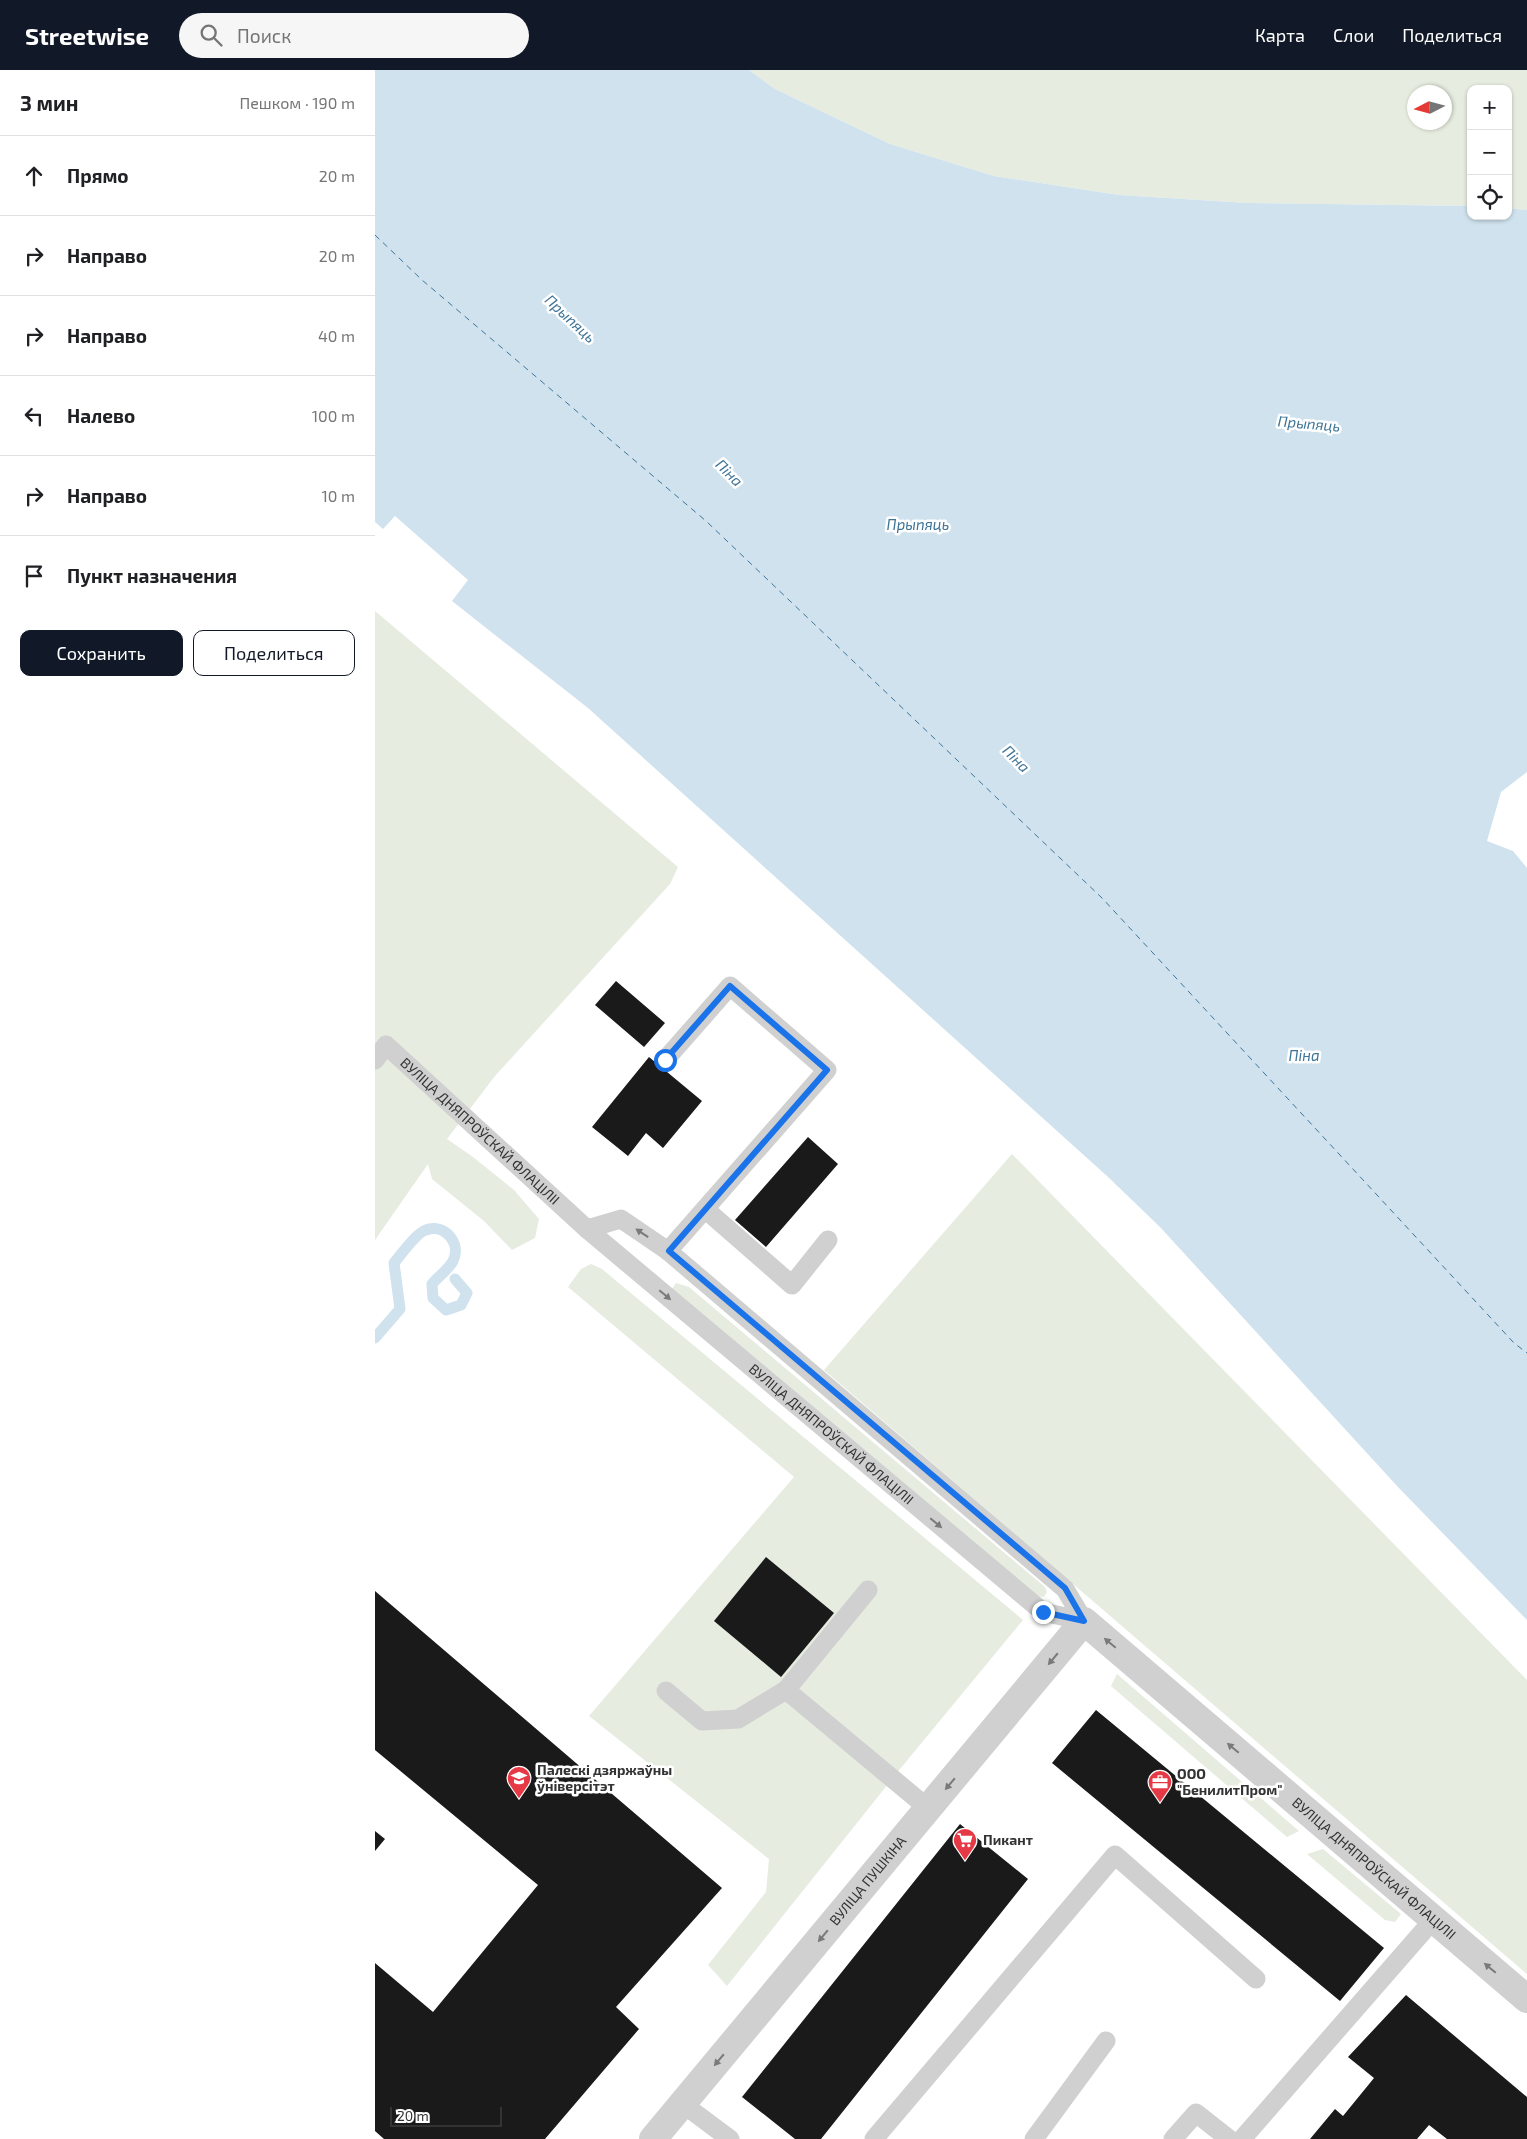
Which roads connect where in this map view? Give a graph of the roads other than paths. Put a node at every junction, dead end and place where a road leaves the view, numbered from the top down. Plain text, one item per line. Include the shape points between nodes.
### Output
1 (375, 1060) edge
2 (665, 1060) dead end
3 (705, 1209) junction
4 (587, 1229) junction
5 (828, 1240) dead end
6 (669, 1251) junction
7 (867, 1590) dead end
8 (1084, 1621) junction
9 (786, 1690) junction
10 (667, 1691) dead end
11 (929, 1809) junction
12 (1433, 1920) junction
13 (1256, 1979) dead end
14 (1527, 1999) edge
15 (1106, 2041) dead end
16 (683, 2104) junction
17 (884, 2136) edge
18 (653, 2139) edge
19 (730, 2139) edge
20 (1034, 2139) edge
21 (1173, 2139) edge
22 (1229, 2139) edge
23 (1242, 2139) edge

1 - 4 lane, ВУЛІЦА ДНЯПРОЎСКАЙ ФЛАЦІЛІІ via 386,1046
2 - 3 lane via 730,986 827,1070
3 - 5 lane via 792,1284
3 - 6 lane
6 -> 4 lane, ВУЛІЦА ДНЯПРОЎСКАЙ ФЛАЦІЛІІ via 621,1219
4 -> 8 lane, ВУЛІЦА ДНЯПРОЎСКАЙ ФЛАЦІЛІІ via 1043,1612
6 - 8 lane, ВУЛІЦА ДНЯПРОЎСКАЙ ФЛАЦІЛІІ via 1065,1588
7 - 9 lane
8 -> 11 street, ВУЛІЦА ПУШКІНА
12 -> 8 street, ВУЛІЦА ДНЯПРОЎСКАЙ ФЛАЦІЛІІ
9 - 10 lane via 738,1719 702,1721
9 - 11 lane
11 -> 16 street, ВУЛІЦА ПУШКІНА
14 -> 12 street, ВУЛІЦА ДНЯПРОЎСКАЙ ФЛАЦІЛІІ
12 - 23 lane
13 - 17 lane via 1115,1855
15 - 20 lane
16 - 18 street, ВУЛІЦА ПУШКІНА
16 - 19 lane
21 - 22 lane via 1196,2113

